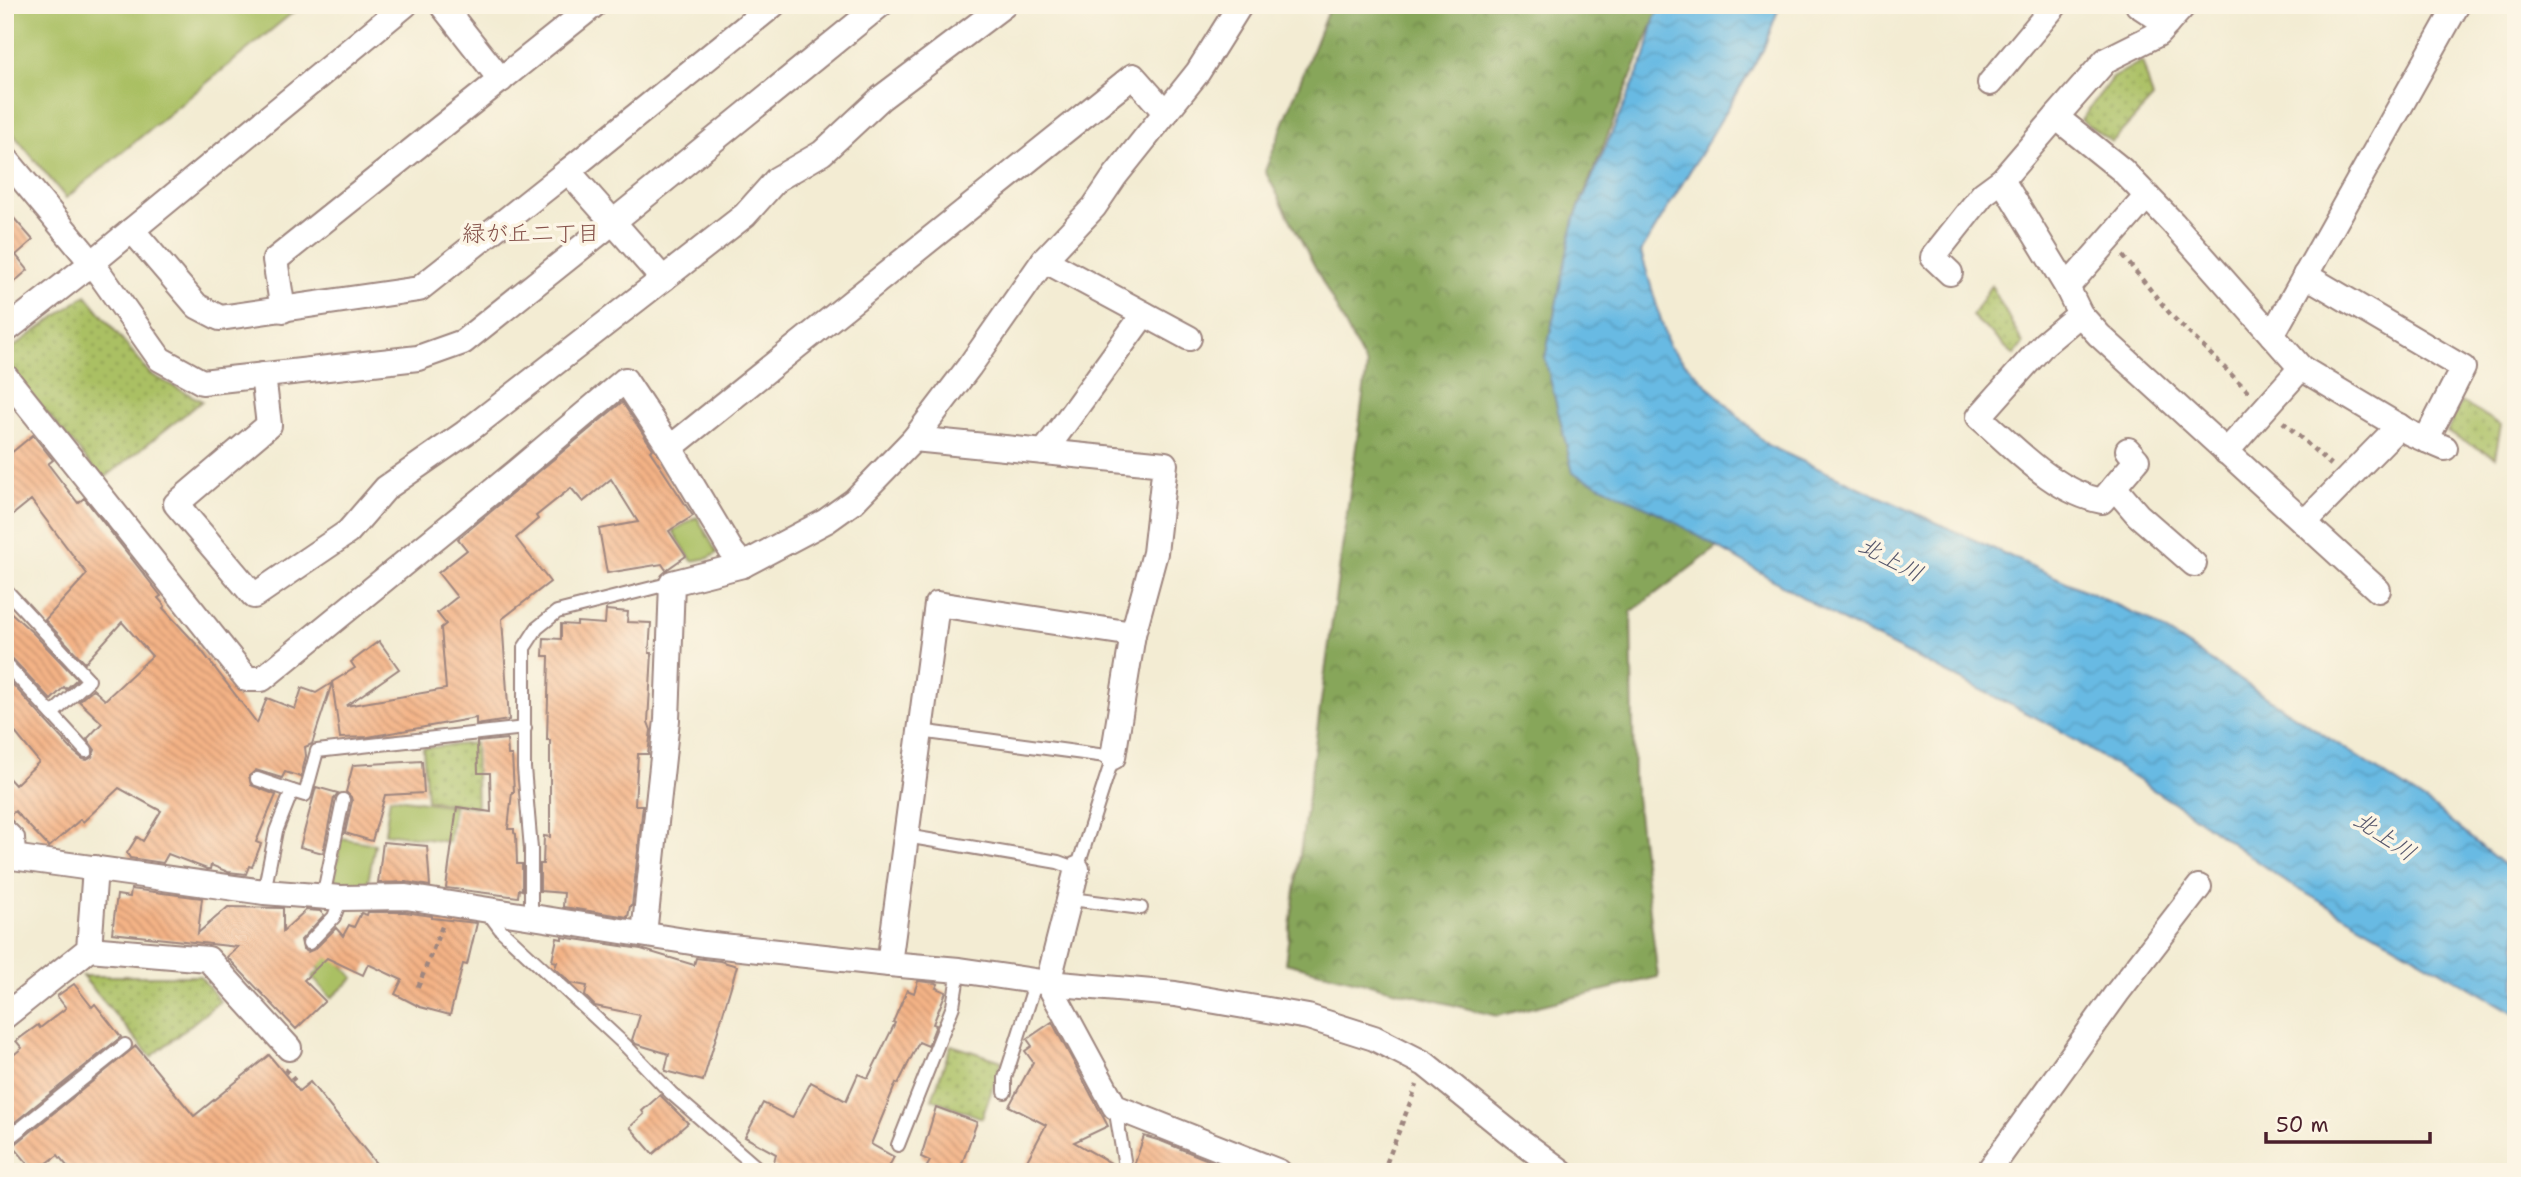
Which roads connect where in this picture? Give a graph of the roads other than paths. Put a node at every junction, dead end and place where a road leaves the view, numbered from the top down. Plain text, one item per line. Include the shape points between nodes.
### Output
1 (405, 5) edge
2 (442, 5) edge
3 (594, 5) edge
4 (773, 5) edge
5 (880, 5) edge
6 (1240, 5) edge
7 (2055, 5) edge
8 (2138, 5) edge
9 (2184, 5) edge
10 (2457, 5) edge
11 (1001, 6) edge
12 (2167, 24) junction
13 (501, 80) junction
14 (1990, 83) dead end
15 (1166, 113) junction
16 (2056, 117) junction
17 (5, 158) edge
18 (568, 171) junction
19 (2002, 180) junction
20 (2147, 195) junction
21 (613, 222) junction
22 (132, 230) junction
23 (1044, 260) junction
24 (92, 263) junction
25 (1951, 273) dead end
26 (2305, 275) junction
27 (663, 279) junction
28 (2067, 287) junction
29 (283, 310) junction
30 (1144, 314) junction
31 (2080, 314) junction
32 (5, 331) edge
33 (2272, 335) junction
34 (1189, 338) dead end
35 (2301, 368) junction
36 (263, 375) junction
37 (5, 376) edge
38 (2399, 426) junction
39 (914, 439) junction
40 (670, 447) junction
41 (2128, 450) dead end
42 (1044, 452) junction
43 (2226, 452) junction
44 (2114, 488) junction
45 (2304, 523) junction
46 (2193, 564) dead end
47 (743, 565) junction
48 (672, 583) junction
49 (5, 589) edge
50 (2378, 590) dead end
51 (1133, 634) junction
52 (5, 663) edge
53 (52, 714) junction
54 (524, 729) junction
55 (920, 731) junction
56 (86, 751) dead end
57 (1113, 757) junction
58 (257, 779) dead end
59 (292, 791) junction
60 (343, 800) dead end
61 (5, 824) edge
62 (906, 836) junction
63 (12, 857) edge
64 (95, 869) junction
65 (1077, 869) junction
66 (2199, 887) dead end
67 (264, 892) junction
68 (332, 897) junction
69 (1068, 902) junction
70 (484, 908) junction
71 (1141, 908) dead end
72 (531, 917) junction
73 (644, 934) junction
74 (309, 943) dead end
75 (89, 949) junction
76 (889, 964) junction
77 (959, 971) junction
78 (1042, 982) junction
79 (5, 1016) edge
80 (125, 1045) dead end
81 (289, 1048) dead end
82 (1005, 1092) dead end
83 (1115, 1107) junction
84 (5, 1141) edge
85 (898, 1146) dead end
86 (1994, 1169) edge
87 (762, 1172) edge
88 (1126, 1172) edge
89 (1279, 1172) edge
90 (1562, 1172) edge

1 - 22 street
2 - 13 street
3 - 13 street
4 - 18 street
5 - 21 street
6 - 15 street
7 - 14 street
8 - 12 street
9 - 12 street
10 - 26 street
11 - 27 street via 881,98 822,153 776,179 745,215
12 - 16 street via 2158,34 2106,60
13 - 29 street via 275,260
15 - 23 street via 1094,207
15 - 40 street via 1133,76
16 - 19 street
16 - 20 street
17 - 24 street
18 - 21 street
18 - 29 street via 419,289
19 - 25 street via 1983,194 1933,257
19 - 28 street
20 - 28 street
20 - 33 street
21 - 27 street
21 - 36 street via 463,342 418,358
22 - 24 street
22 - 29 street via 197,306 220,318
23 - 30 street
23 - 39 street
24 - 32 street
24 - 36 street via 160,359 202,382
26 - 33 street
26 - 38 street via 2463,368 2436,444
27 - 36 street via 465,433 386,488 348,533 254,596 176,504 269,425
28 - 31 street
30 - 34 street
30 - 42 street
31 - 43 street
31 - 44 street via 2044,344 1979,416 2040,470 2084,498 2102,501
33 - 35 street
35 - 38 street
35 - 43 street
37 - 40 street via 247,679 262,679 625,380
38 - 45 street
39 - 42 street
39 - 47 street via 854,501
40 - 47 street
41 - 44 street via 2137,460
42 - 51 street via 1165,464 1155,553
43 - 45 street
44 - 46 street
45 - 50 street
47 - 48 street
48 - 54 lane via 557,612 537,628 524,648
48 - 73 street via 667,720
49 - 53 lane via 89,680
51 - 55 street via 937,604
51 - 57 street
52 - 53 lane
53 - 56 lane
54 - 59 lane via 317,751 305,795
54 - 72 lane
55 - 57 lane
55 - 62 street
57 - 65 lane
58 - 59 lane
59 - 67 lane via 276,831
60 - 68 lane
61 - 63 lane via 18,837
62 - 65 lane
62 - 76 street
63 - 64 street
64 - 67 street
64 - 75 street
65 - 69 street
66 - 86 street via 2117,993
67 - 68 street
68 - 70 street via 406,897
68 - 74 lane via 334,918
69 - 71 lane
69 - 78 street
70 - 72 street
70 - 87 lane via 501,930 671,1093
72 - 73 street
73 - 76 street
75 - 79 street
75 - 81 street via 208,959
76 - 77 street
77 - 78 street
77 - 85 lane via 953,1006
78 - 82 lane via 1004,1079
78 - 83 street
78 - 90 street via 1175,994 1308,1017 1374,1038 1425,1064
80 - 84 lane
83 - 88 lane
83 - 89 street

